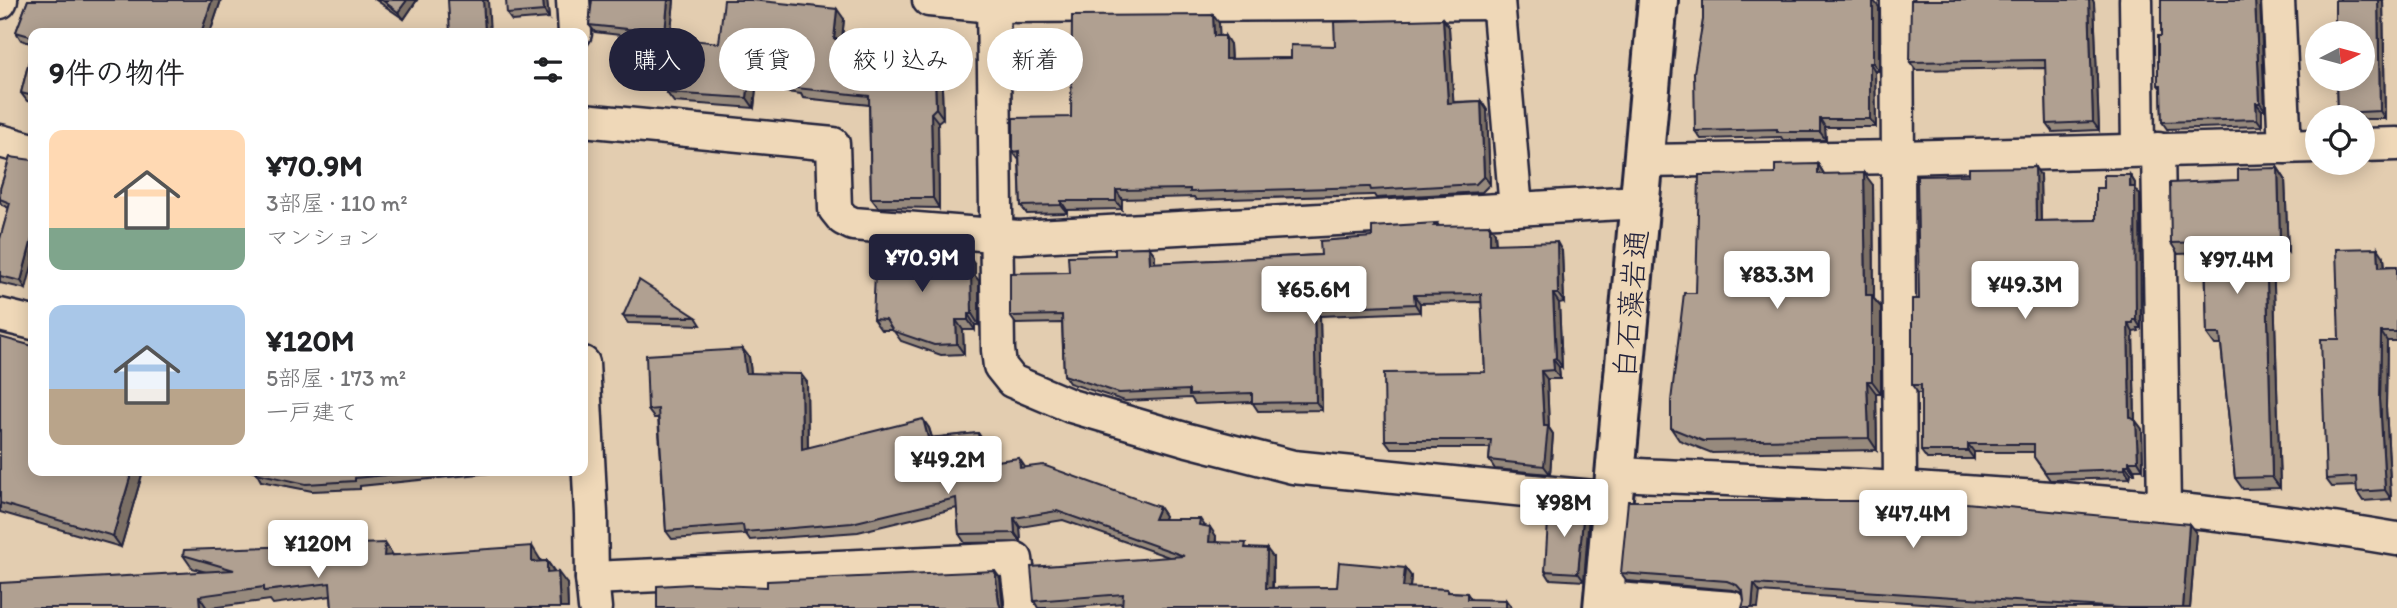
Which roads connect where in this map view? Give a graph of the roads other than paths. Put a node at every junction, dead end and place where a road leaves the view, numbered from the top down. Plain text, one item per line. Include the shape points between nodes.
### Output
1 (573, 0) edge
2 (929, 0) edge
3 (1658, 0) edge
4 (1897, 0) edge
5 (2136, 0) edge
6 (2278, 0) edge
7 (1498, 2) edge
8 (993, 3) edge
9 (1248, 3) edge
10 (575, 28) edge
11 (588, 120) edge
12 (0, 141) edge
13 (2397, 144) edge
14 (2375, 145) edge
15 (2305, 146) edge
16 (2285, 147) junction
17 (28, 149) edge
18 (2148, 149) junction
19 (1900, 158) junction
20 (1644, 161) junction
21 (1639, 202) junction
22 (1516, 209) junction
23 (997, 235) junction
24 (0, 315) edge
25 (28, 322) edge
26 (588, 457) edge
27 (1615, 487) junction
28 (1900, 488) junction
29 (2164, 508) junction
30 (2397, 539) edge
31 (593, 593) edge
32 (1604, 603) edge
33 (1022, 608) edge
34 (1732, 608) edge

1 - 10 street
2 - 8 street
3 - 20 main road, 白石藻岩通
4 - 19 street
5 - 18 street
6 - 16 street
7 - 9 street
7 - 22 street
8 - 9 street
8 - 23 street
11 - 23 street via 833,144 835,209 843,219
12 - 17 street
13 - 14 street
15 - 16 street
16 - 18 street
18 - 19 street
18 - 29 street
19 - 20 street
19 - 28 street
20 - 21 main road, 白石藻岩通
21 - 22 street
21 - 27 main road, 白石藻岩通
22 - 23 street
23 - 27 street via 1000,366 1012,381 1071,406 1293,467
24 - 25 street
26 - 31 street
27 - 28 street
27 - 32 main road, 白石藻岩通
28 - 29 street
29 - 30 street via 2298,522
31 - 33 street via 1016,559
32 - 34 street

